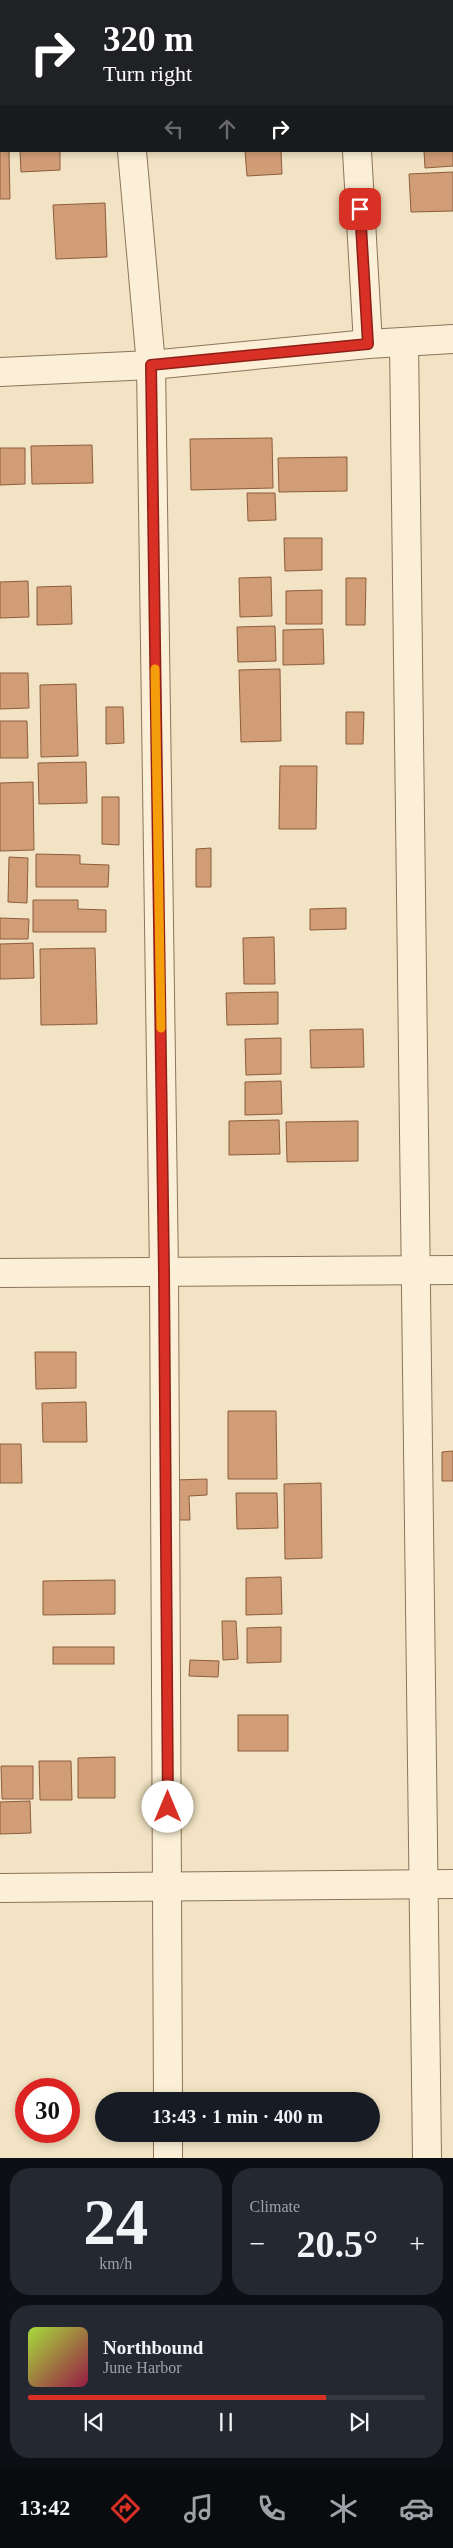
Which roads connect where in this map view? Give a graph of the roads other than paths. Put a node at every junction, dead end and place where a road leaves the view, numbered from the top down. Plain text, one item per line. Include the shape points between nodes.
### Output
1 (132, 152) edge
2 (357, 152) edge
3 (453, 339) edge
4 (404, 342) junction
5 (368, 344) junction
6 (151, 365) junction
7 (0, 372) edge
8 (416, 1270) junction
9 (453, 1270) edge
10 (164, 1272) junction
11 (0, 1273) edge
12 (424, 1884) junction
13 (453, 1884) edge
14 (168, 1886) junction
15 (0, 1888) edge
16 (168, 2092) edge
17 (168, 2142) edge
18 (168, 2158) edge
19 (427, 2158) edge

1 - 6 street
2 - 5 street
3 - 4 street
4 - 5 street
4 - 8 street
5 - 6 street
6 - 7 street
6 - 10 street
8 - 9 street
8 - 10 street
8 - 12 street
10 - 11 street
10 - 14 street
12 - 13 street
12 - 14 street
12 - 19 street
14 - 15 street
14 - 16 street
17 - 18 street

